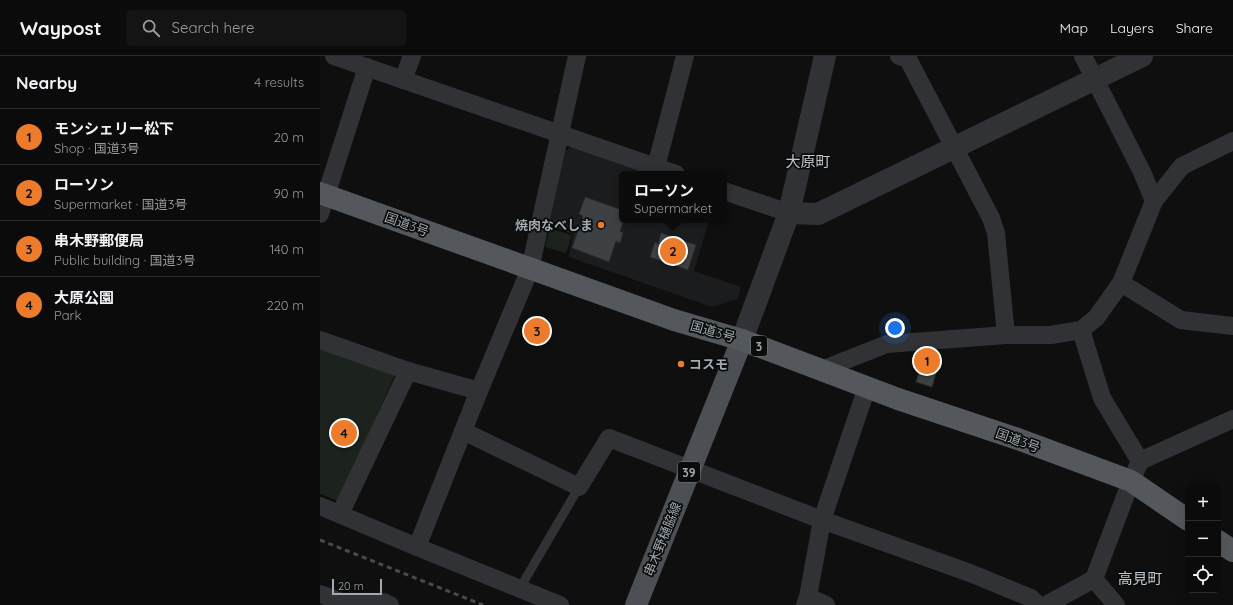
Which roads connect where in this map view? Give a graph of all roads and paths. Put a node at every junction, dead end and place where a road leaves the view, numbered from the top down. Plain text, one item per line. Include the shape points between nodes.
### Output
1 (334, 56) edge
2 (412, 56) edge
3 (577, 56) edge
4 (685, 56) edge
5 (826, 56) edge
6 (1083, 56) edge
7 (1142, 56) edge
8 (906, 57) edge
9 (367, 67) junction
10 (1094, 79) junction
11 (403, 80) junction
12 (561, 134) junction
13 (1233, 141) edge
14 (954, 148) junction
15 (656, 167) junction
16 (667, 171) edge
17 (727, 192) edge
18 (322, 201) edge
19 (1154, 201) junction
20 (789, 213) junction
21 (530, 269) junction
22 (1121, 283) junction
23 (1233, 326) edge
24 (1082, 330) junction
25 (1006, 335) junction
26 (320, 340) edge
27 (742, 340) junction
28 (821, 370) junction
29 (408, 371) junction
30 (867, 388) junction
31 (479, 391) junction
32 (1233, 419) edge
33 (463, 432) junction
34 (1140, 461) junction
35 (690, 469) junction
36 (1131, 481) junction
37 (579, 487) junction
38 (320, 506) edge
39 (340, 514) junction
40 (1185, 518) edge
41 (822, 520) junction
42 (1221, 543) edge
43 (417, 547) junction
44 (1233, 551) edge
45 (1094, 579) junction
46 (520, 588) junction
47 (320, 594) edge
48 (807, 601) edge
49 (386, 604) edge
50 (560, 605) edge
51 (636, 605) edge
52 (826, 605) edge
53 (1038, 605) edge
54 (1046, 605) edge
55 (1116, 605) edge

1 - 9 street
2 - 11 street
3 - 12 street
4 - 15 street
5 - 20 street
6 - 10 street
7 - 10 street
8 - 14 street
9 - 11 street
9 - 18 street
10 - 14 street
10 - 19 street via 1142,172
11 - 12 street
12 - 15 street
12 - 21 street
13 - 19 street via 1182,166
14 - 20 street via 818,214
14 - 25 street via 991,218 996,233
15 - 16 street
17 - 20 street
18 - 21 highway, 国道3号 / 3
19 - 22 street
20 - 27 street
21 - 27 highway, 国道3号 / 3 via 674,320
21 - 31 street
22 - 23 street via 1181,320
22 - 24 street via 1096,318
24 - 25 street via 1051,335
24 - 34 street via 1102,398
25 - 28 street via 887,344
26 - 29 street
27 - 28 highway, 国道3号 / 3
27 - 35 main road, 串木野樋脇線 / 39
28 - 30 highway, 国道3号 / 3
29 - 31 street
29 - 39 street
30 - 36 highway, 国道3号 / 3 via 1018,439
30 - 41 street
31 - 33 street
32 - 34 street
33 - 37 street
33 - 43 street
34 - 36 street
35 - 37 street via 609,438
35 - 41 street
35 - 51 main road, 串木野樋脇線 / 39
36 - 40 highway, 国道3号 / 3
36 - 45 street
37 - 46 lane
38 - 39 street
39 - 43 street
41 - 48 street
41 - 53 street via 970,573 1031,598
42 - 44 highway
43 - 46 street
45 - 54 street
45 - 55 street
46 - 50 street
47 - 49 street via 344,603
48 - 52 street

